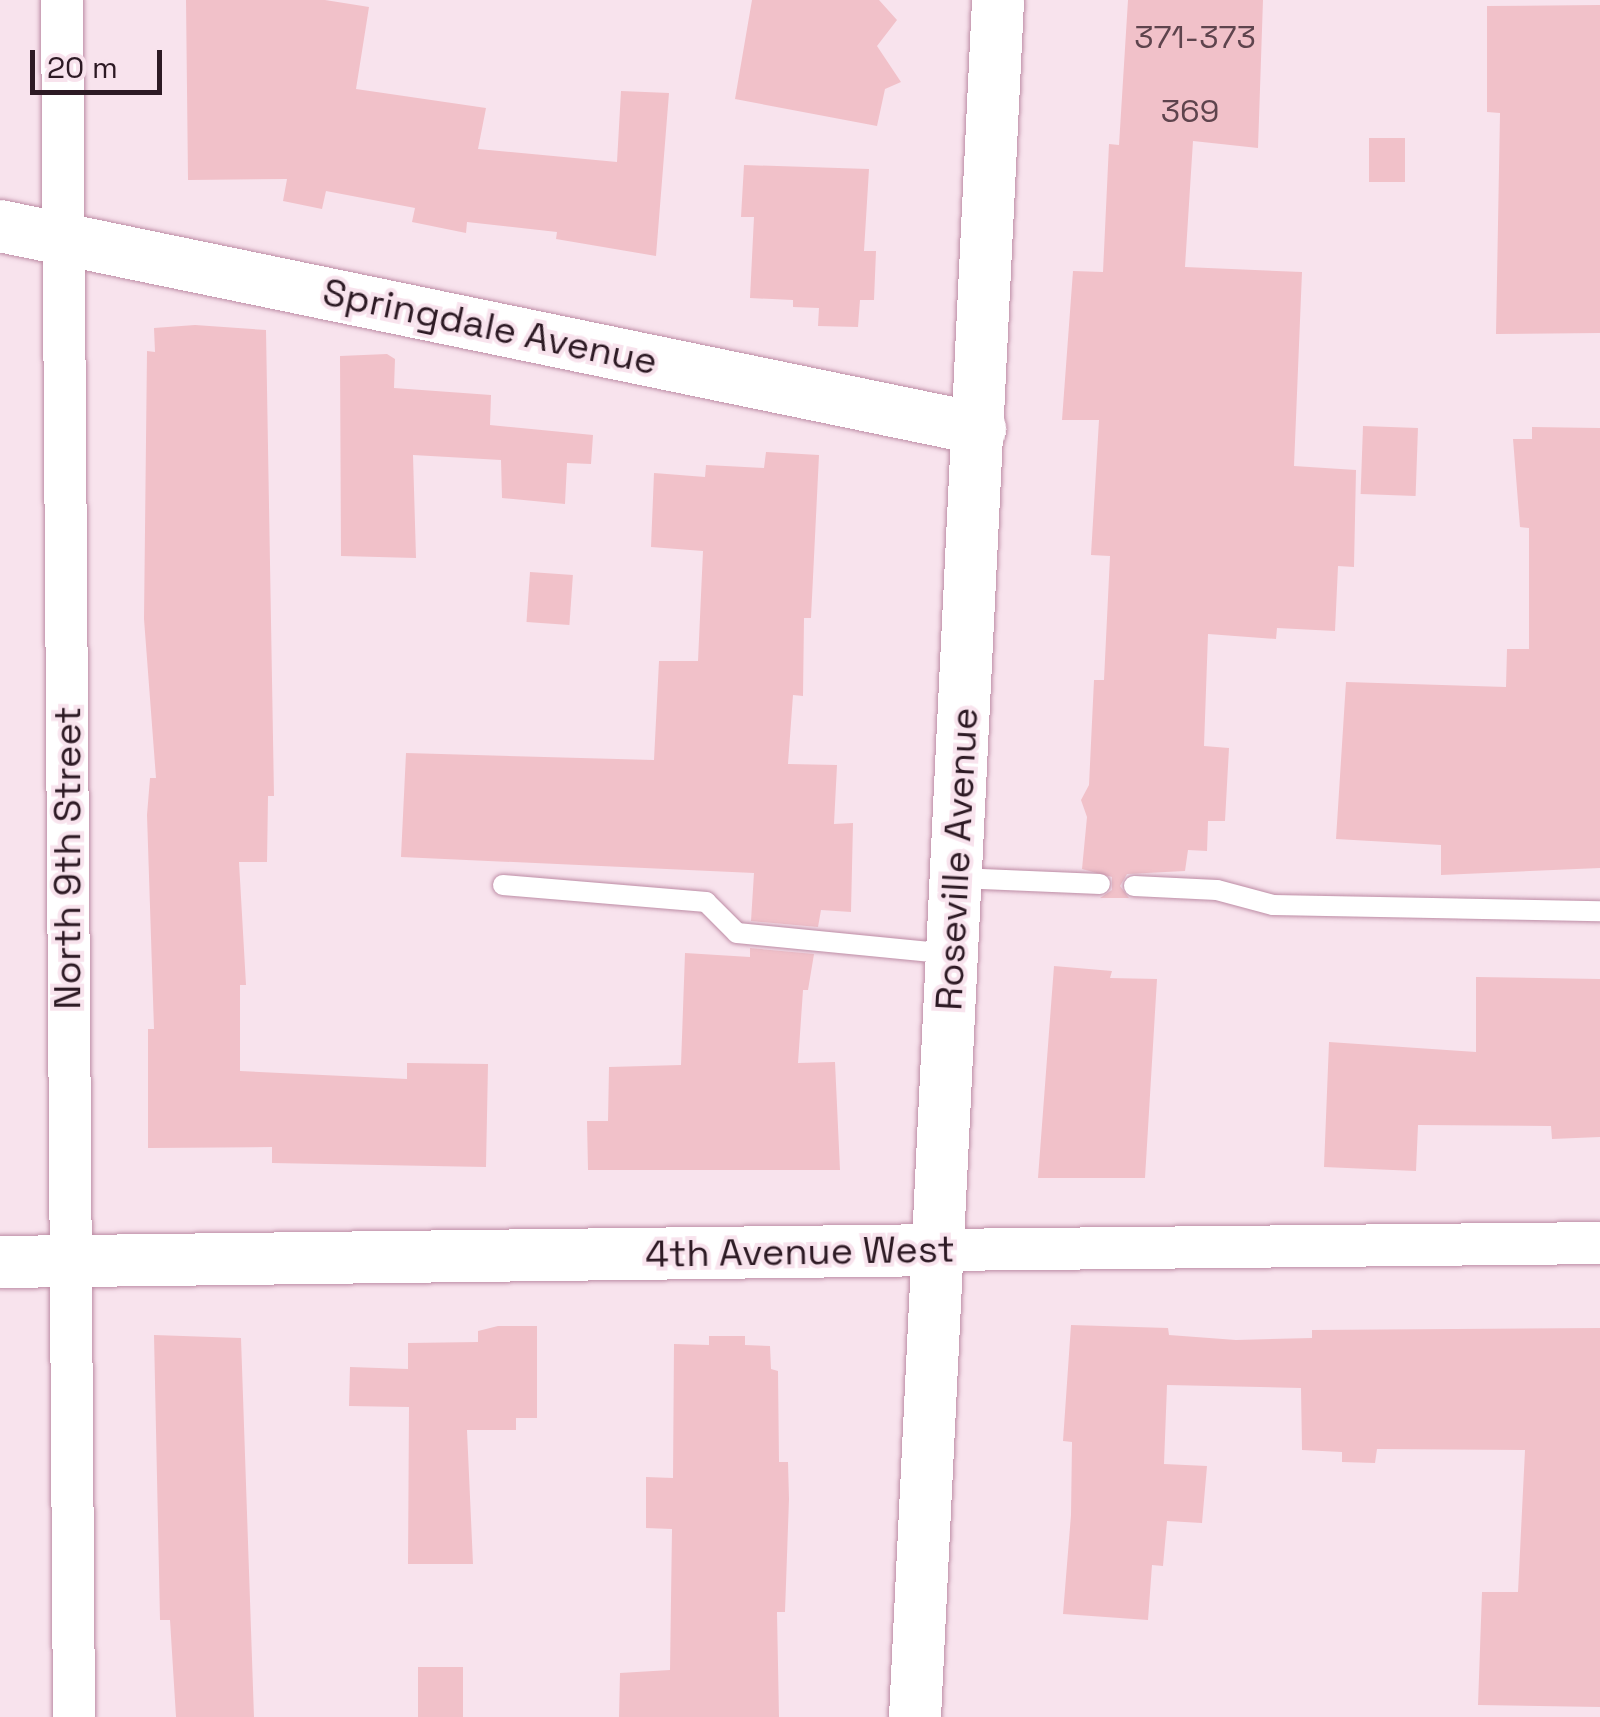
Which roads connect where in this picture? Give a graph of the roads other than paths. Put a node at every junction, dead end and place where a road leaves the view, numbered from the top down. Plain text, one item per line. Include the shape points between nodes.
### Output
1 (62, 0) edge
2 (998, 0) edge
3 (0, 226) edge
4 (64, 239) junction
5 (980, 429) junction
6 (956, 878) junction
7 (1100, 884) dead end
8 (503, 885) dead end
9 (1134, 886) dead end
10 (1593, 911) edge
11 (952, 954) junction
12 (1600, 1243) edge
13 (937, 1250) junction
14 (71, 1261) junction
15 (0, 1262) edge
16 (74, 1717) edge
17 (915, 1717) edge

1 - 4 street, North 9th Street
2 - 5 street, Roseville Avenue
3 - 4 street, Springdale Avenue
4 - 5 street, Springdale Avenue
4 - 14 street, North 9th Street
5 - 6 street, Roseville Avenue
6 - 7 lane
6 - 11 street, Roseville Avenue
8 - 11 lane via 706,902 738,933
9 - 10 lane via 1217,890 1272,905
11 - 13 street, Roseville Avenue
12 - 13 street, 4th Avenue West
13 - 14 street, 4th Avenue West
13 - 17 street, Roseville Avenue
14 - 15 street, 4th Avenue West
14 - 16 street, North 9th Street

